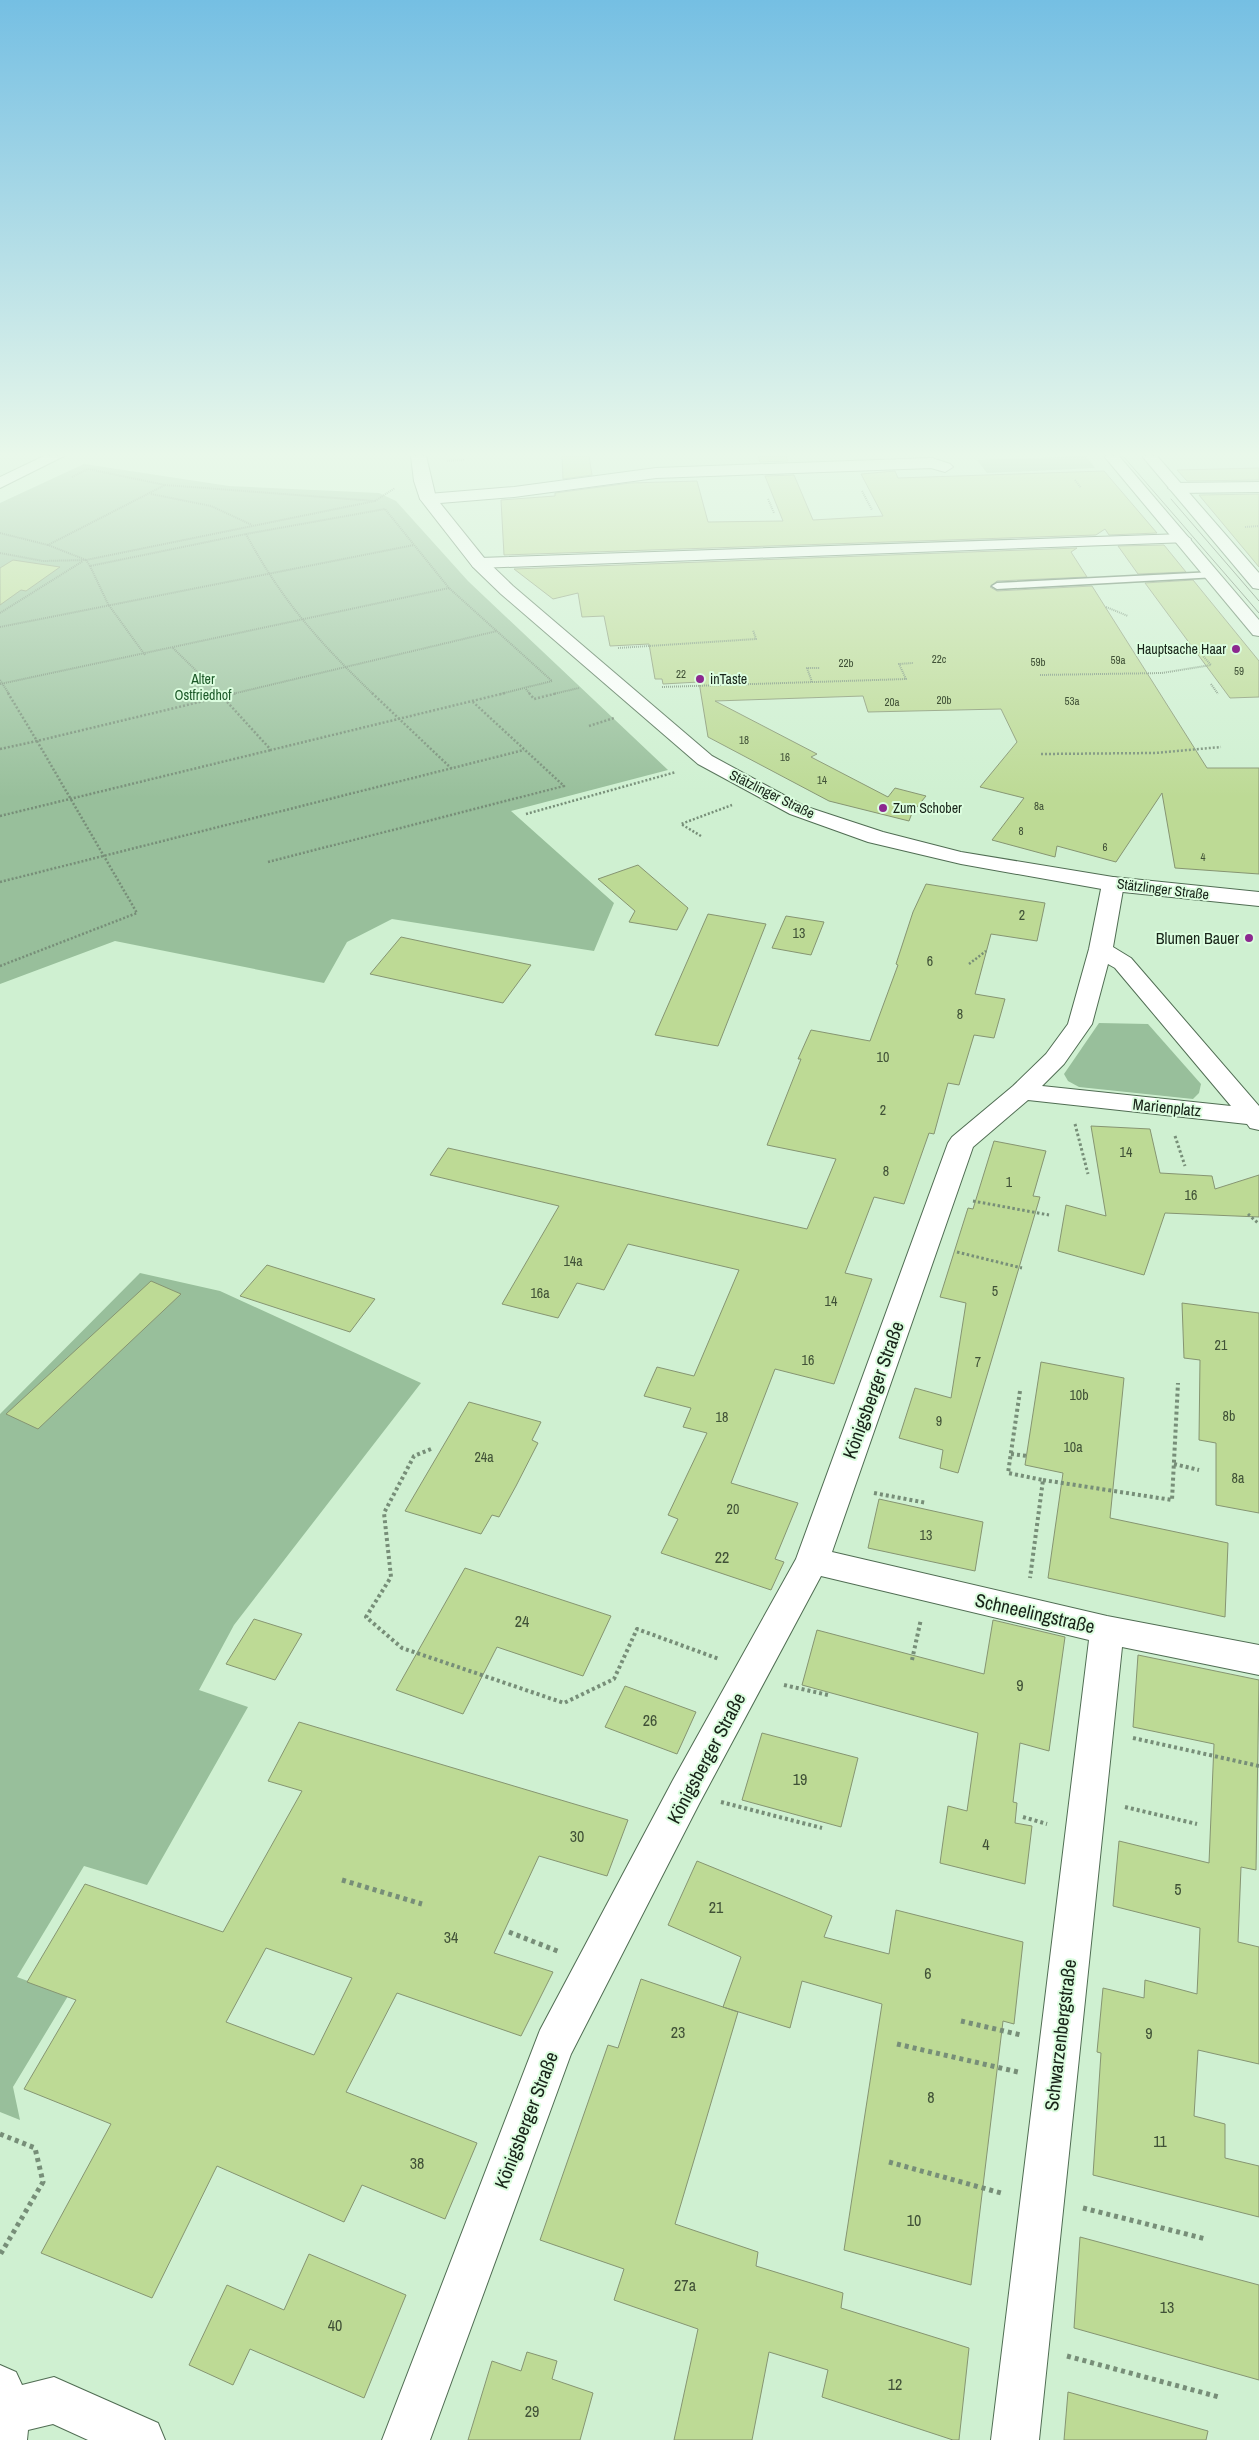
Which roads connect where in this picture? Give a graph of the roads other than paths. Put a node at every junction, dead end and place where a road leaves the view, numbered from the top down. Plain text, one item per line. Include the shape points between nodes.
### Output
1 (486, 570) edge
2 (1209, 570) edge
3 (1247, 570) edge
4 (1213, 575) junction
5 (1259, 584) edge
6 (997, 586) dead end
7 (1259, 631) edge
8 (1113, 884) junction
9 (1259, 899) edge
10 (1102, 949) junction
11 (1022, 1092) junction
12 (1256, 1119) edge
13 (812, 1561) junction
14 (1107, 1630) junction
15 (1259, 1660) edge
16 (3, 2413) edge
17 (141, 2440) edge
18 (406, 2440) edge
19 (1015, 2440) edge

1 - 8 street, Stätzlinger Straße via 705,760 797,810 876,838 961,858
2 - 4 street
3 - 5 street
4 - 6 lane
4 - 7 street
8 - 9 street, Stätzlinger Straße
8 - 10 street
10 - 11 street via 1080,1024 1055,1059
10 - 12 street, Marienplatz via 1123,963
11 - 12 street, Marienplatz
11 - 13 street, Königsberger Straße via 961,1143
13 - 14 street, Schneelingstraße
13 - 18 street, Königsberger Straße via 554,2044
14 - 15 street, Schneelingstraße
14 - 19 street, Schwarzenbergstraße
16 - 17 street via 54,2400

